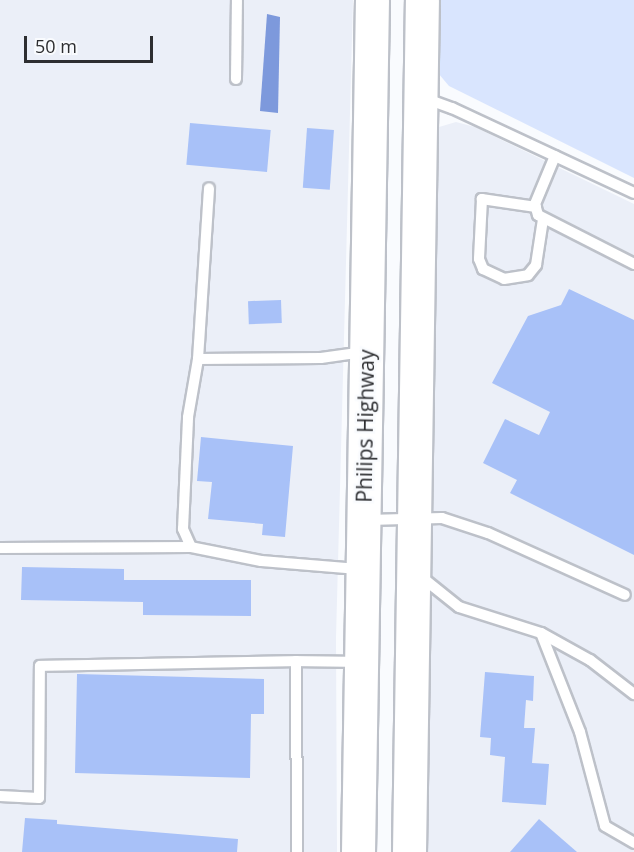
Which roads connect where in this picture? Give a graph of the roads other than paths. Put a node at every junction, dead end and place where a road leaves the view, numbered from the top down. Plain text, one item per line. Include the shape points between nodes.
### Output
1 (237, 0) edge
2 (372, 0) edge
3 (422, 0) edge
4 (236, 79) dead end
5 (421, 99) junction
6 (371, 100) junction
7 (555, 156) junction
8 (209, 188) dead end
9 (634, 194) edge
10 (536, 207) junction
11 (543, 219) junction
12 (634, 264) edge
13 (366, 351) junction
14 (198, 359) junction
15 (415, 518) junction
16 (363, 520) junction
17 (191, 547) junction
18 (0, 548) edge
19 (362, 570) junction
20 (414, 571) junction
21 (625, 595) dead end
22 (541, 633) junction
23 (296, 660) junction
24 (361, 662) junction
25 (634, 694) edge
26 (0, 796) edge
27 (634, 843) edge
28 (297, 852) edge
29 (358, 852) edge
30 (409, 852) edge

1 - 4 lane
2 - 6 main road, Philips Highway
3 - 5 main road
5 - 6 main road
5 - 7 lane via 452,108
5 - 15 main road
6 - 13 main road, Philips Highway
7 - 9 lane
7 - 10 lane
8 - 14 lane
10 - 11 lane
10 - 11 lane via 482,199 479,258 483,269 504,279 528,275 536,265
11 - 12 lane
13 - 14 lane via 321,358
13 - 16 main road, Philips Highway
14 - 17 lane via 188,417 183,529
15 - 16 lane
15 - 20 main road
15 - 21 lane via 442,518 488,533
16 - 19 main road, Philips Highway
17 - 18 lane
17 - 19 lane via 261,561
19 - 20 main road
19 - 24 main road, Philips Highway
20 - 22 lane via 459,607
20 - 30 main road
22 - 25 lane via 590,660
22 - 27 lane via 580,732 605,826
23 - 24 lane
23 - 26 lane via 40,666 39,798
23 - 28 lane
24 - 29 main road, Philips Highway

